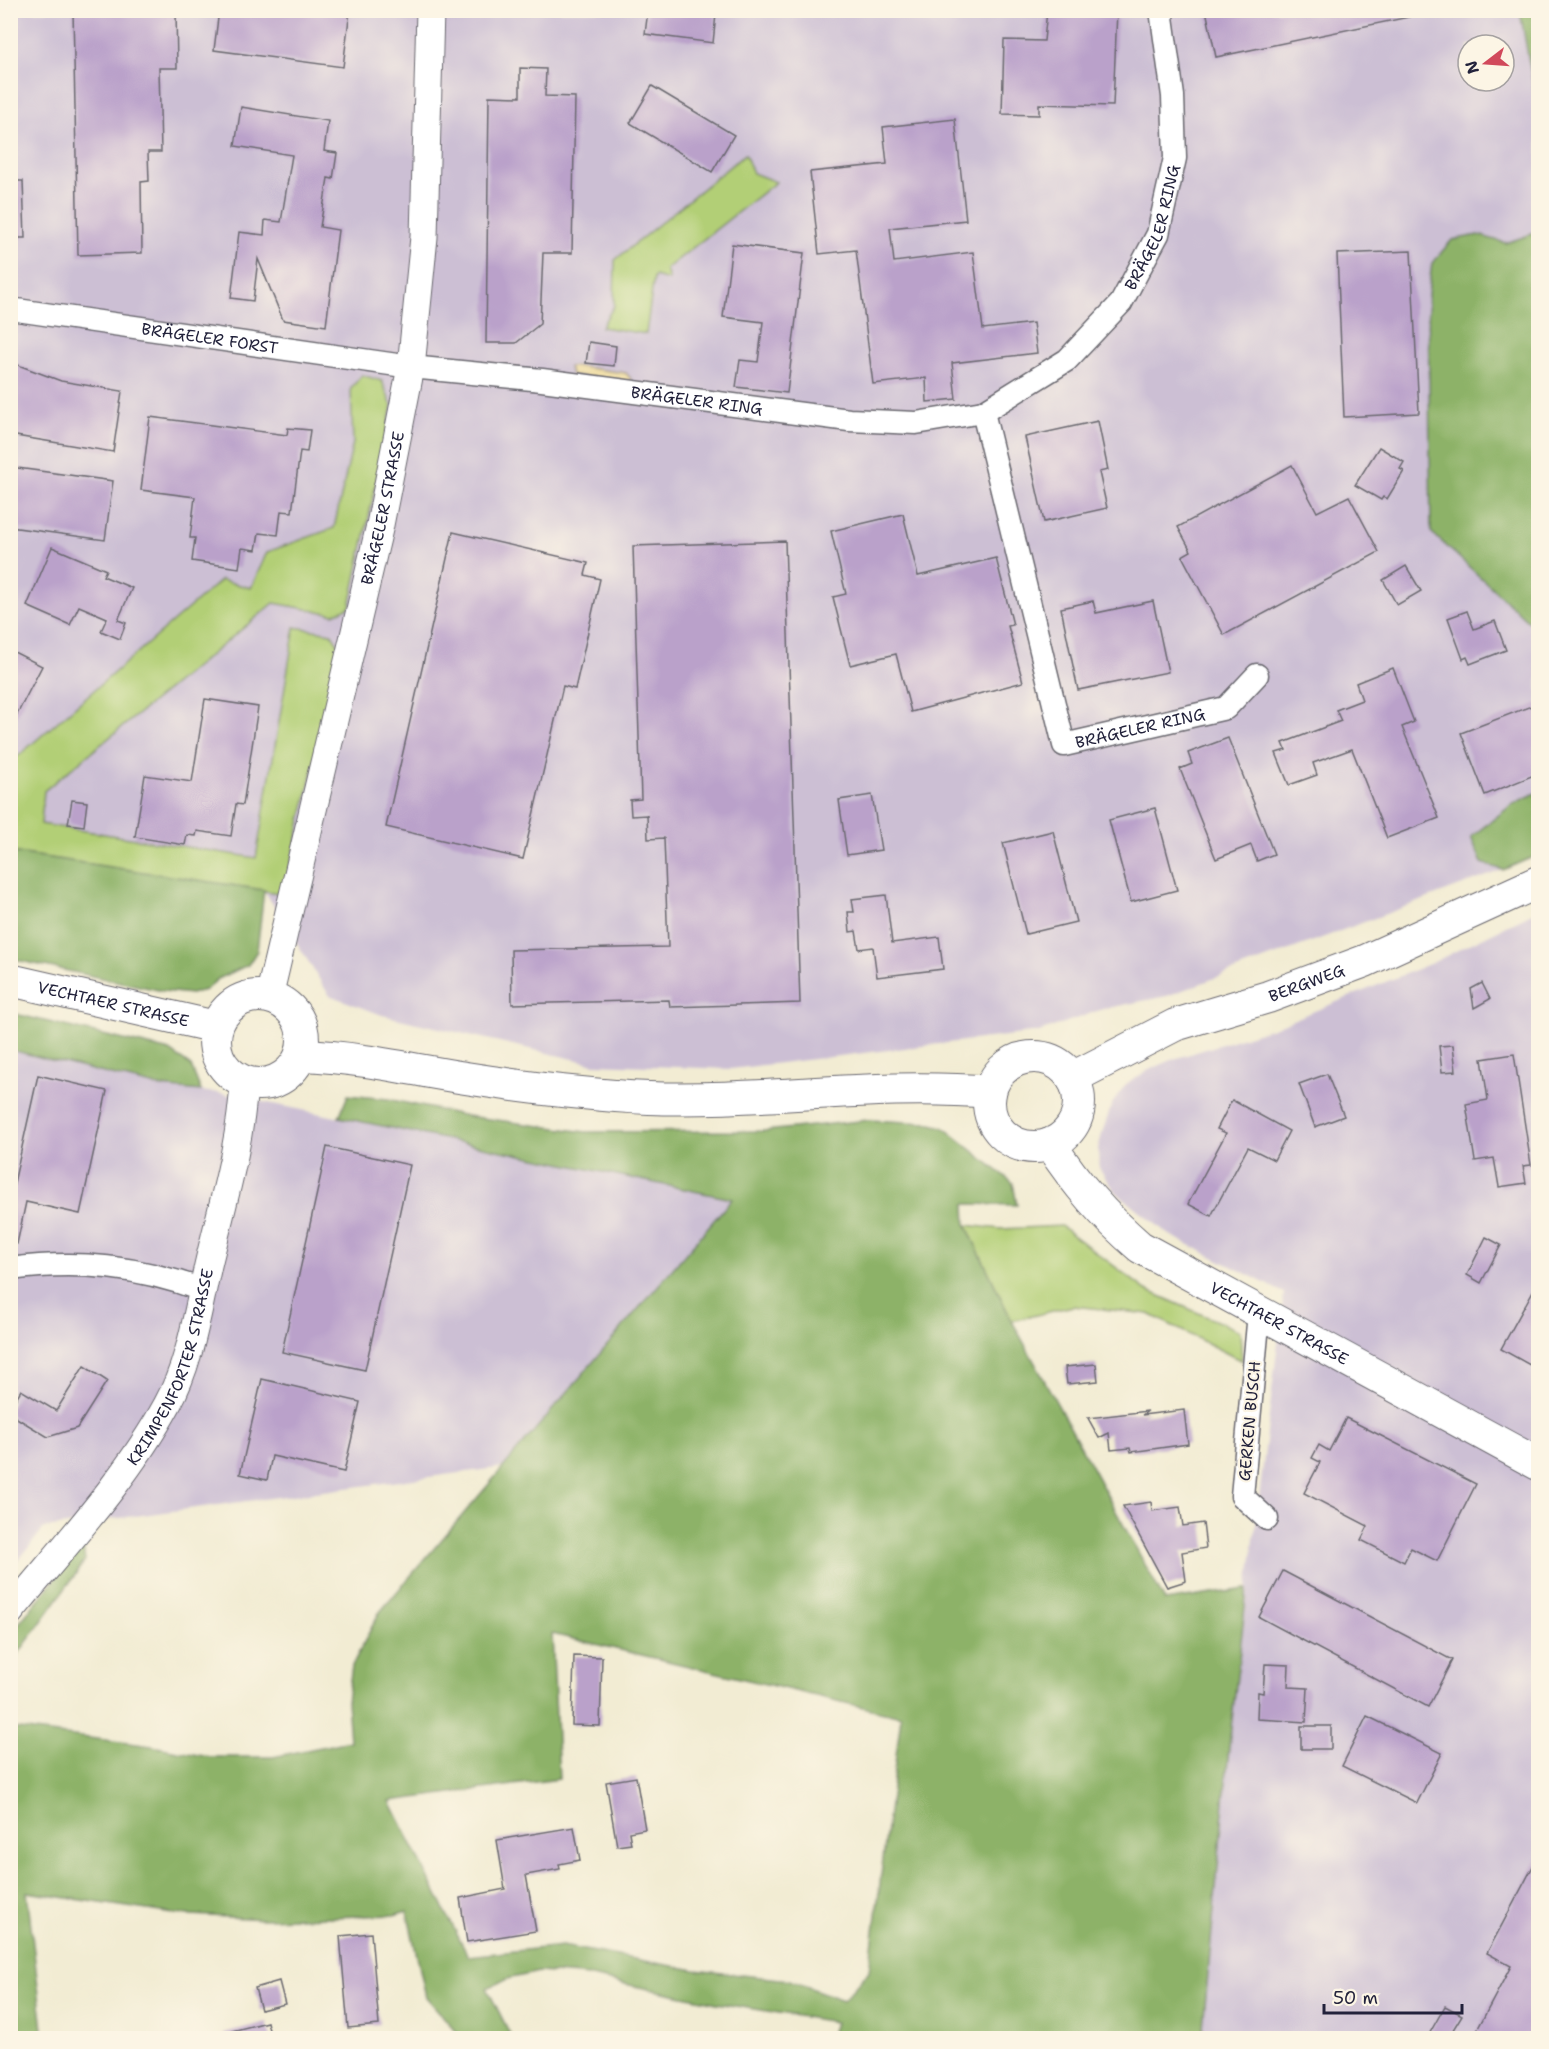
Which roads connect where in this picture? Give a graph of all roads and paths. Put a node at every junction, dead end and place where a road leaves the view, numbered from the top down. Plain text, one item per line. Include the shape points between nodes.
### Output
1 (430, 10) edge
2 (1161, 10) edge
3 (10, 309) edge
4 (411, 367) junction
5 (983, 412) junction
6 (1257, 675) dead end
7 (1539, 882) edge
8 (10, 980) edge
9 (269, 997) junction
10 (216, 1027) junction
11 (302, 1055) junction
12 (1072, 1078) junction
13 (244, 1082) junction
14 (990, 1092) junction
15 (1050, 1144) junction
16 (10, 1269) edge
17 (202, 1290) junction
18 (1259, 1313) junction
19 (1539, 1464) edge
20 (1267, 1519) dead end
21 (10, 1612) edge

1 - 4 street, BRÄGELER STRASSE via 424,237
2 - 5 street, BRÄGELER RING via 1173,96 1175,158 1158,234 1121,303 1067,360
3 - 4 street, BRÄGELER FORST
4 - 5 street, BRÄGELER RING via 849,420 915,423
4 - 9 street, BRÄGELER STRASSE via 380,525
5 - 6 street, BRÄGELER RING via 1064,745 1226,708
7 - 12 main road, BERGWEG via 1365,961 1176,1025
8 - 10 main road, VECHTAER STRASSE
9 - 10 main road via 235,1003
9 - 11 main road via 285,1005 297,1019 302,1033
10 - 13 main road via 214,1040 219,1059 227,1071
11 - 13 main road via 279,1079 259,1084
11 - 14 main road via 340,1056 571,1092 650,1098 857,1090
12 - 14 main road via 1052,1061 1026,1058 1003,1069
12 - 15 main road via 1079,1103 1077,1116 1066,1133
13 - 17 street, KRIMPENFORTER STRASSE via 242,1118
14 - 15 main road via 989,1106 999,1131 1030,1147
15 - 18 main road, VECHTAER STRASSE via 1099,1211 1140,1247
16 - 17 street via 96,1264 176,1280
17 - 21 street, KRIMPENFORTER STRASSE via 181,1373 149,1436
18 - 19 main road, VECHTAER STRASSE
18 - 20 street, GERKEN BUSCH via 1242,1497

